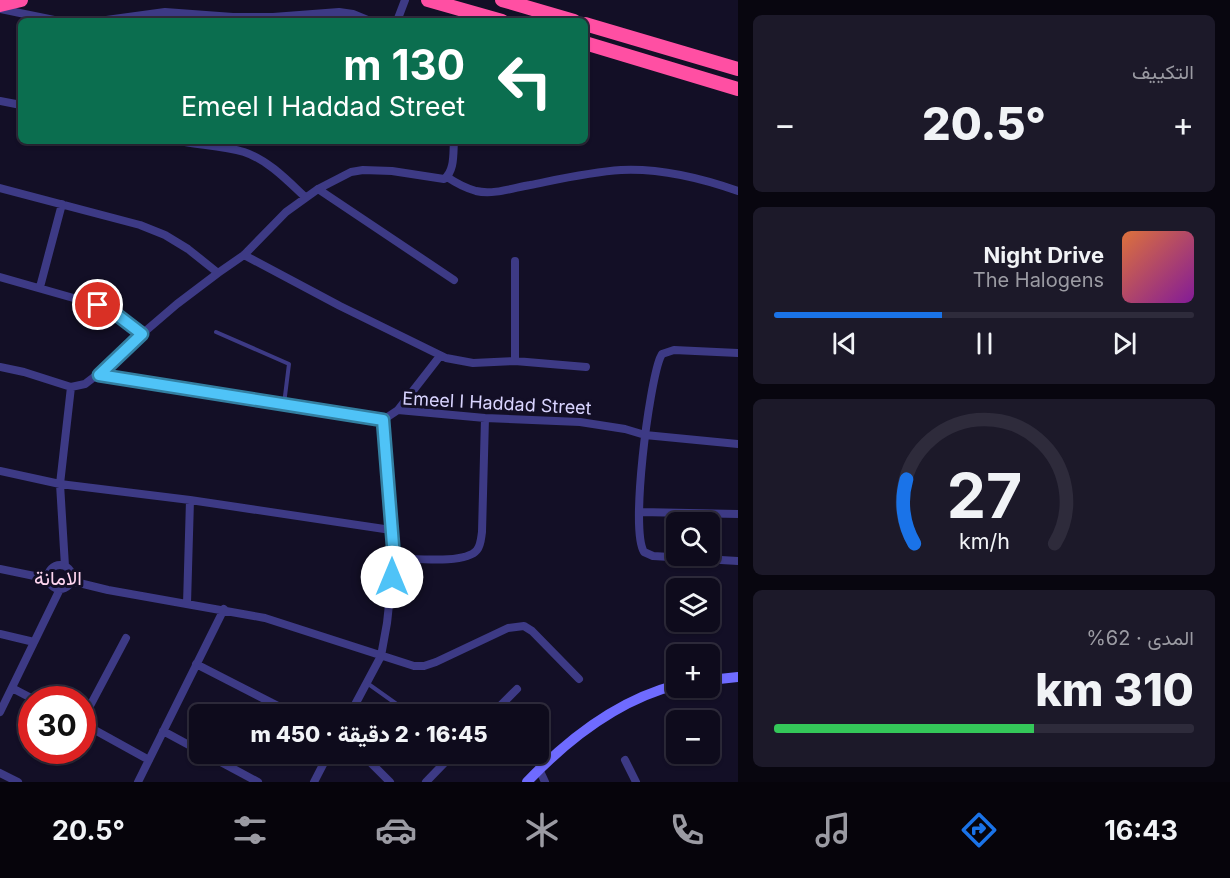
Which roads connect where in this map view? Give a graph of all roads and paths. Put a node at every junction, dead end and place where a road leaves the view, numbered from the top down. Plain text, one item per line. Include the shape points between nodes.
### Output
1 (21, 0) edge
2 (405, 0) edge
3 (428, 0) edge
4 (502, 0) edge
5 (0, 7) edge
6 (46, 18) edge
7 (130, 18) edge
8 (363, 18) edge
9 (399, 18) edge
10 (491, 18) edge
11 (564, 18) edge
12 (588, 25) edge
13 (588, 44) edge
14 (738, 69) edge
15 (738, 89) edge
16 (0, 101) edge
17 (18, 104) edge
18 (197, 144) edge
19 (454, 144) edge
20 (447, 177) junction
21 (0, 188) edge
22 (318, 189) junction
23 (738, 191) edge
24 (305, 197) junction
25 (62, 204) junction
26 (244, 255) junction
27 (515, 261) dead end
28 (218, 273) junction
29 (0, 277) edge
30 (454, 280) dead end
31 (40, 287) junction
32 (216, 332) dead end
33 (142, 334) junction
34 (738, 352) edge
35 (440, 356) junction
36 (515, 361) junction
37 (0, 367) edge
38 (586, 367) dead end
39 (99, 375) junction
40 (70, 387) junction
41 (284, 405) junction
42 (398, 410) junction
43 (485, 418) junction
44 (383, 420) junction
45 (645, 435) junction
46 (738, 444) edge
47 (0, 471) edge
48 (60, 484) junction
49 (190, 500) junction
50 (640, 512) junction
51 (738, 514) edge
52 (391, 530) junction
53 (394, 558) junction
54 (738, 561) edge
55 (61, 566) junction
56 (0, 569) edge
57 (49, 579) junction
58 (71, 581) junction
59 (60, 589) junction
60 (187, 604) junction
61 (224, 609) junction
62 (0, 634) edge
63 (126, 638) dead end
64 (34, 642) junction
65 (381, 656) junction
66 (196, 664) junction
67 (738, 677) edge
68 (579, 679) dead end
69 (720, 679) edge
70 (366, 683) junction
71 (12, 688) junction
72 (666, 688) edge
73 (517, 689) dead end
74 (18, 691) edge
75 (96, 695) edge
76 (274, 704) edge
77 (355, 704) edge
78 (397, 704) edge
79 (502, 704) edge
80 (0, 712) edge
81 (96, 730) edge
82 (163, 731) junction
83 (189, 745) edge
84 (149, 760) junction
85 (626, 760) dead end
86 (224, 764) edge
87 (323, 764) edge
88 (372, 764) edge
89 (443, 764) edge
90 (539, 769) junction
91 (0, 773) edge
92 (18, 782) edge
93 (138, 782) edge
94 (258, 782) edge
95 (314, 782) edge
96 (390, 782) edge
97 (426, 782) edge
98 (527, 782) edge
99 (545, 782) edge
100 (636, 782) edge

1 - 5 highway
2 - 9 street
3 - 10 highway
4 - 11 highway
5 - 6 street
7 - 8 street via 165,12 233,17 339,12
12 - 14 highway
13 - 15 highway
16 - 17 street
18 - 24 street via 256,157
19 - 20 street
20 - 22 street via 363,170
20 - 23 street via 464,187 494,192 574,176 621,170 657,171
21 - 25 street
22 - 24 street
22 - 30 street
24 - 26 street
25 - 28 street via 165,235
25 - 31 street
26 - 28 street
26 - 35 street
27 - 36 street
28 - 33 street
29 - 31 street
31 - 33 street via 112,311
32 - 41 lane via 289,364
33 - 39 street
34 - 45 street via 674,350 662,354
35 - 36 street via 473,363
35 - 42 street
36 - 38 street
37 - 40 street
39 - 40 street
39 - 41 street, Emeel I Haddad Street
40 - 48 street
41 - 44 street, Emeel I Haddad Street
42 - 43 street, Emeel I Haddad Street
42 - 44 street, Emeel I Haddad Street
43 - 45 street, Emeel I Haddad Street via 580,422
43 - 53 street via 482,532 476,551 463,558
44 - 52 street
45 - 46 street, Emeel I Haddad Street
45 - 50 street
47 - 48 street
48 - 49 street
48 - 55 street
49 - 52 street
49 - 60 street
50 - 51 street
50 - 54 street via 644,552 653,556
52 - 53 street
53 - 65 street
55 - 57 street via 51,569
55 - 58 street via 71,572
56 - 57 street
57 - 59 street
58 - 59 street
58 - 60 street
59 - 64 street
60 - 61 street
61 - 65 street via 265,618
61 - 66 street
62 - 64 street
63 - 75 street
64 - 71 street
65 - 68 street via 424,666 508,628 524,626
65 - 70 street
66 - 76 street
66 - 82 street
67 - 69 street
70 - 77 street
70 - 78 lane
71 - 74 street
71 - 80 street
72 - 90 street via 612,712 584,730
73 - 79 street
81 - 84 street
82 - 83 street
82 - 84 street
84 - 93 street
85 - 100 street
86 - 94 street
87 - 95 street
88 - 96 street
89 - 97 street
90 - 98 street
90 - 99 street
91 - 92 street

